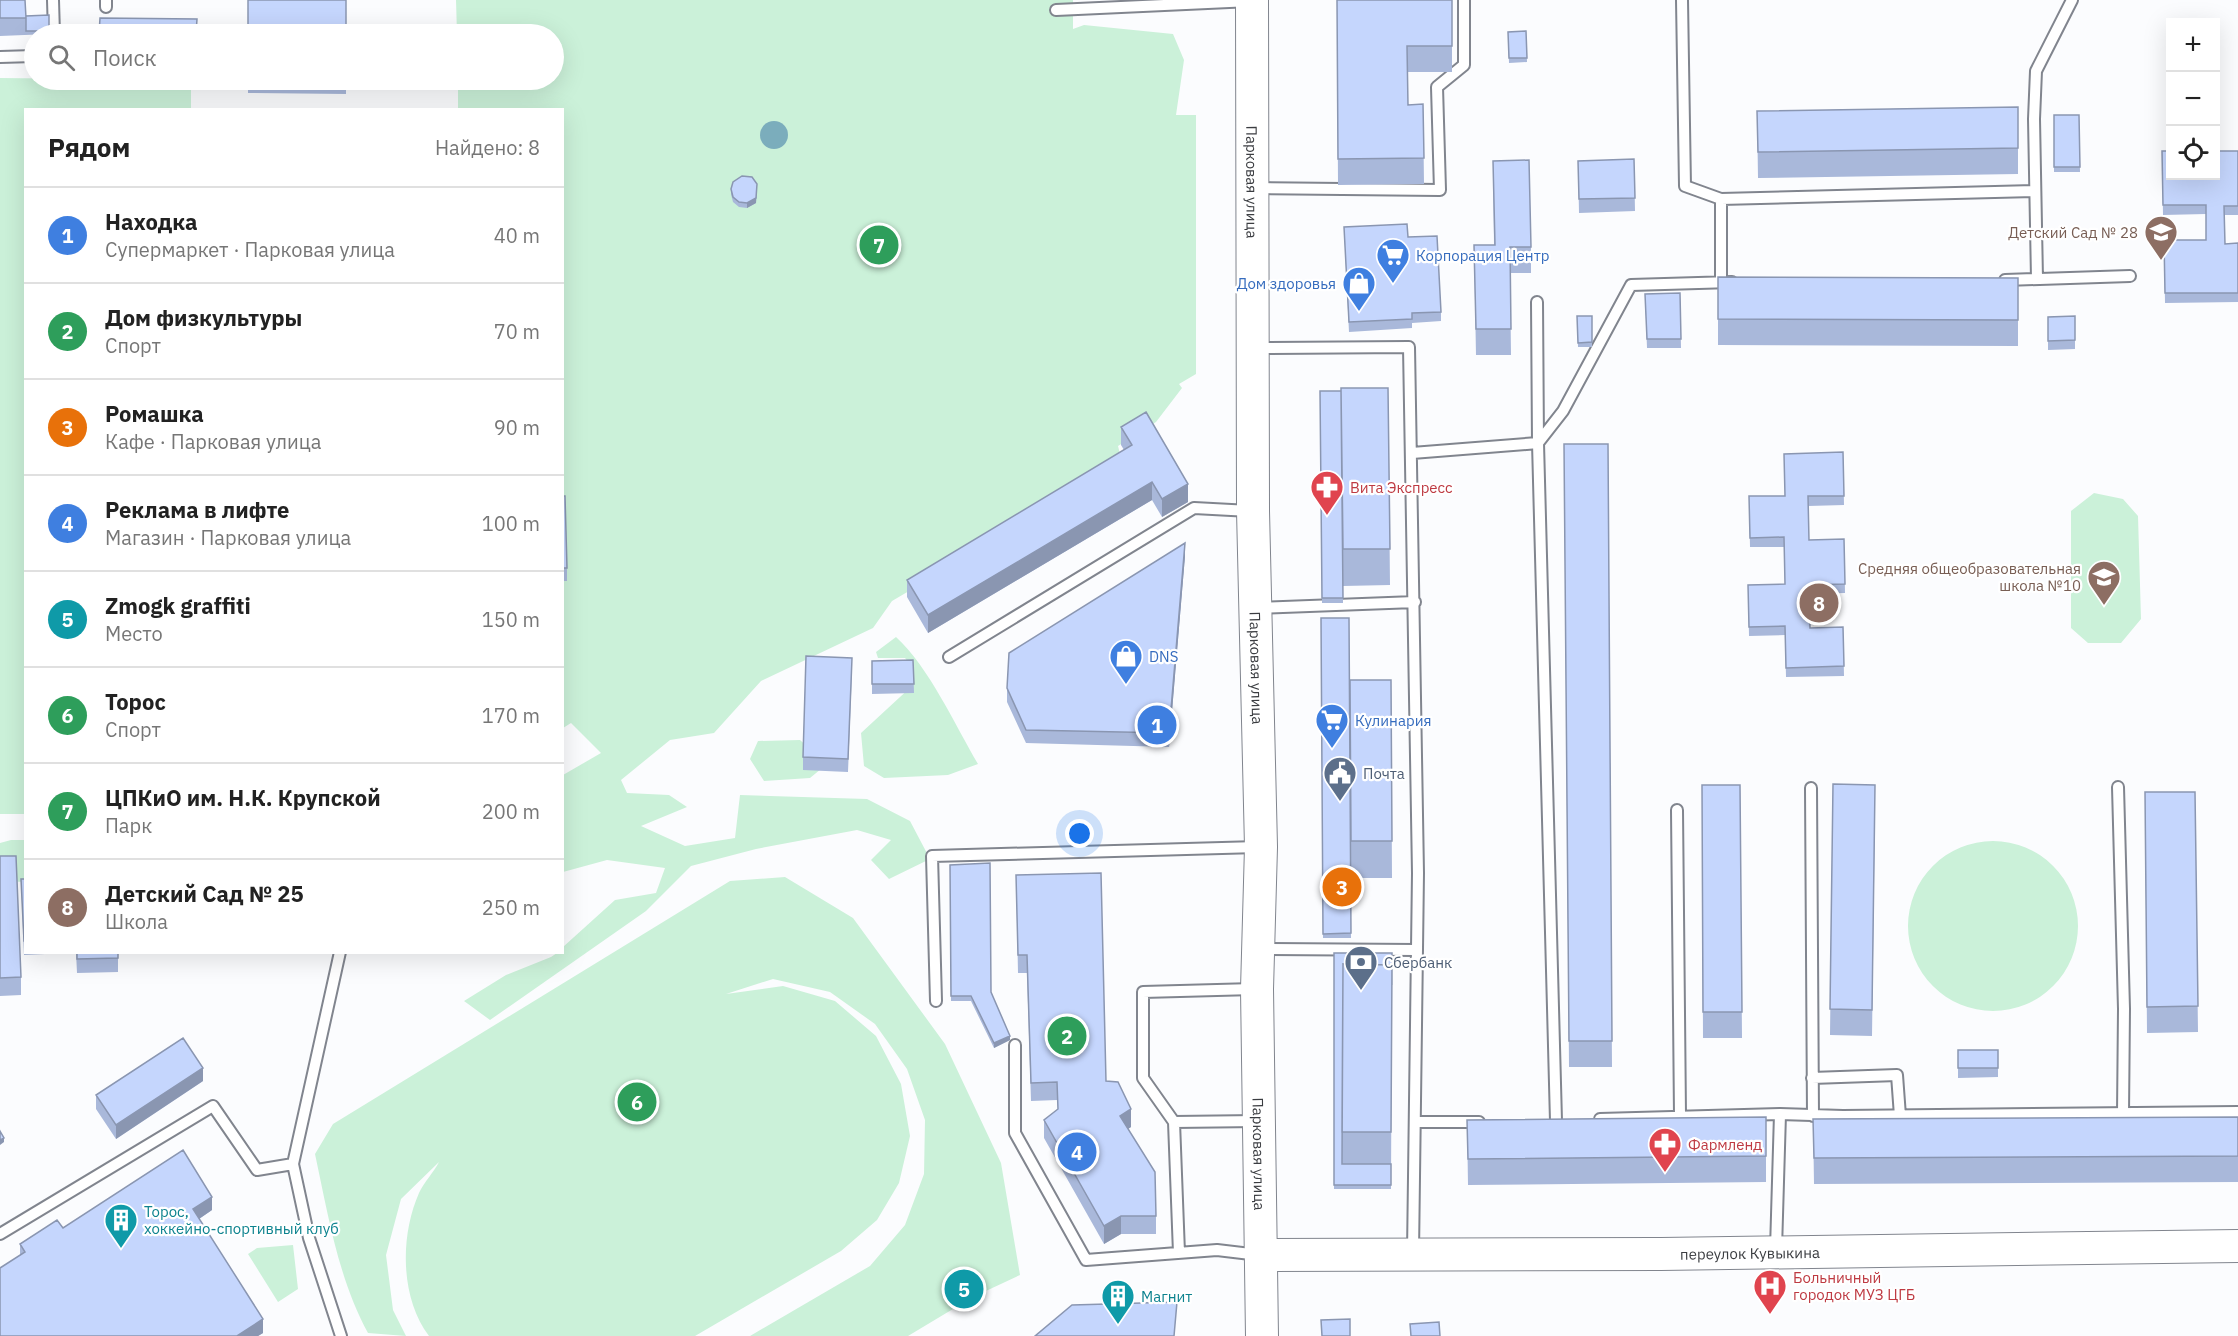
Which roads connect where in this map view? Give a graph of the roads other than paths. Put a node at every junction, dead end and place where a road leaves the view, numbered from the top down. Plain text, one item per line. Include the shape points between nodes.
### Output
1 (53, 0) edge
2 (1252, 0) edge
3 (1464, 0) edge
4 (1682, 0) edge
5 (2072, 0) edge
6 (1056, 10) dead end
7 (54, 24) edge
8 (24, 56) edge
9 (0, 57) edge
10 (1251, 188) junction
11 (2035, 191) junction
12 (1721, 200) junction
13 (2130, 276) dead end
14 (2037, 279) junction
15 (1990, 280) edge
16 (1721, 282) junction
17 (1744, 282) edge
18 (1537, 302) dead end
19 (1252, 348) junction
20 (1538, 443) junction
21 (1412, 453) junction
22 (1253, 511) junction
23 (1415, 602) junction
24 (1256, 608) junction
25 (949, 657) dead end
26 (2118, 787) dead end
27 (1811, 788) dead end
28 (1677, 810) dead end
29 (1261, 847) junction
30 (1258, 949) junction
31 (1416, 950) junction
32 (340, 954) edge
33 (1257, 989) junction
34 (936, 1001) dead end
35 (1015, 1045) dead end
36 (1812, 1078) junction
37 (2238, 1112) edge
38 (1780, 1114) junction
39 (2123, 1114) junction
40 (1680, 1116) junction
41 (1813, 1116) junction
42 (1900, 1116) junction
43 (1590, 1119) edge
44 (1258, 1121) junction
45 (1556, 1121) edge
46 (1174, 1122) junction
47 (1415, 1122) junction
48 (1486, 1122) edge
49 (293, 1164) junction
50 (0, 1234) edge
51 (2238, 1246) edge
52 (1776, 1251) junction
53 (1179, 1253) junction
54 (1413, 1254) junction
55 (1261, 1255) junction
56 (341, 1336) edge
57 (1262, 1336) edge

1 - 7 lane
2 - 6 lane
2 - 10 main road, Парковая улица
3 - 10 lane via 1464,65 1437,87 1440,189
4 - 12 lane via 1685,186
5 - 11 lane via 2036,71
8 - 9 lane
10 - 19 main road, Парковая улица
11 - 12 lane
11 - 14 lane
12 - 16 lane
13 - 14 lane
14 - 15 lane
16 - 17 lane
16 - 20 lane via 1630,285 1563,411
18 - 20 lane
19 - 21 lane via 1409,347
19 - 22 main road, Парковая улица
20 - 21 lane
20 - 45 lane
21 - 23 lane
22 - 24 main road, Парковая улица
22 - 25 lane via 1194,508
23 - 24 lane
23 - 31 lane
24 - 29 main road, Парковая улица
26 - 39 lane
27 - 36 lane
28 - 40 lane
29 - 30 main road, Парковая улица
29 - 34 lane via 932,856
30 - 31 lane
30 - 33 main road, Парковая улица
31 - 47 lane
32 - 49 lane
33 - 44 main road, Парковая улица
33 - 46 lane via 1143,992 1143,1078
35 - 53 lane via 1015,1133 1086,1260
36 - 41 lane
36 - 42 lane via 1897,1075
37 - 39 lane
38 - 40 lane
38 - 41 lane
38 - 52 lane
39 - 42 lane
40 - 43 lane
41 - 42 lane
44 - 46 lane
44 - 55 main road, Парковая улица
46 - 53 lane
47 - 48 lane
47 - 54 lane
49 - 50 lane via 258,1170 213,1106
49 - 56 lane via 309,1238
51 - 52 main road, переулок Кувыкина
52 - 54 main road, переулок Кувыкина
53 - 55 lane via 1217,1250
54 - 55 main road, переулок Кувыкина
55 - 57 main road, Парковая улица

